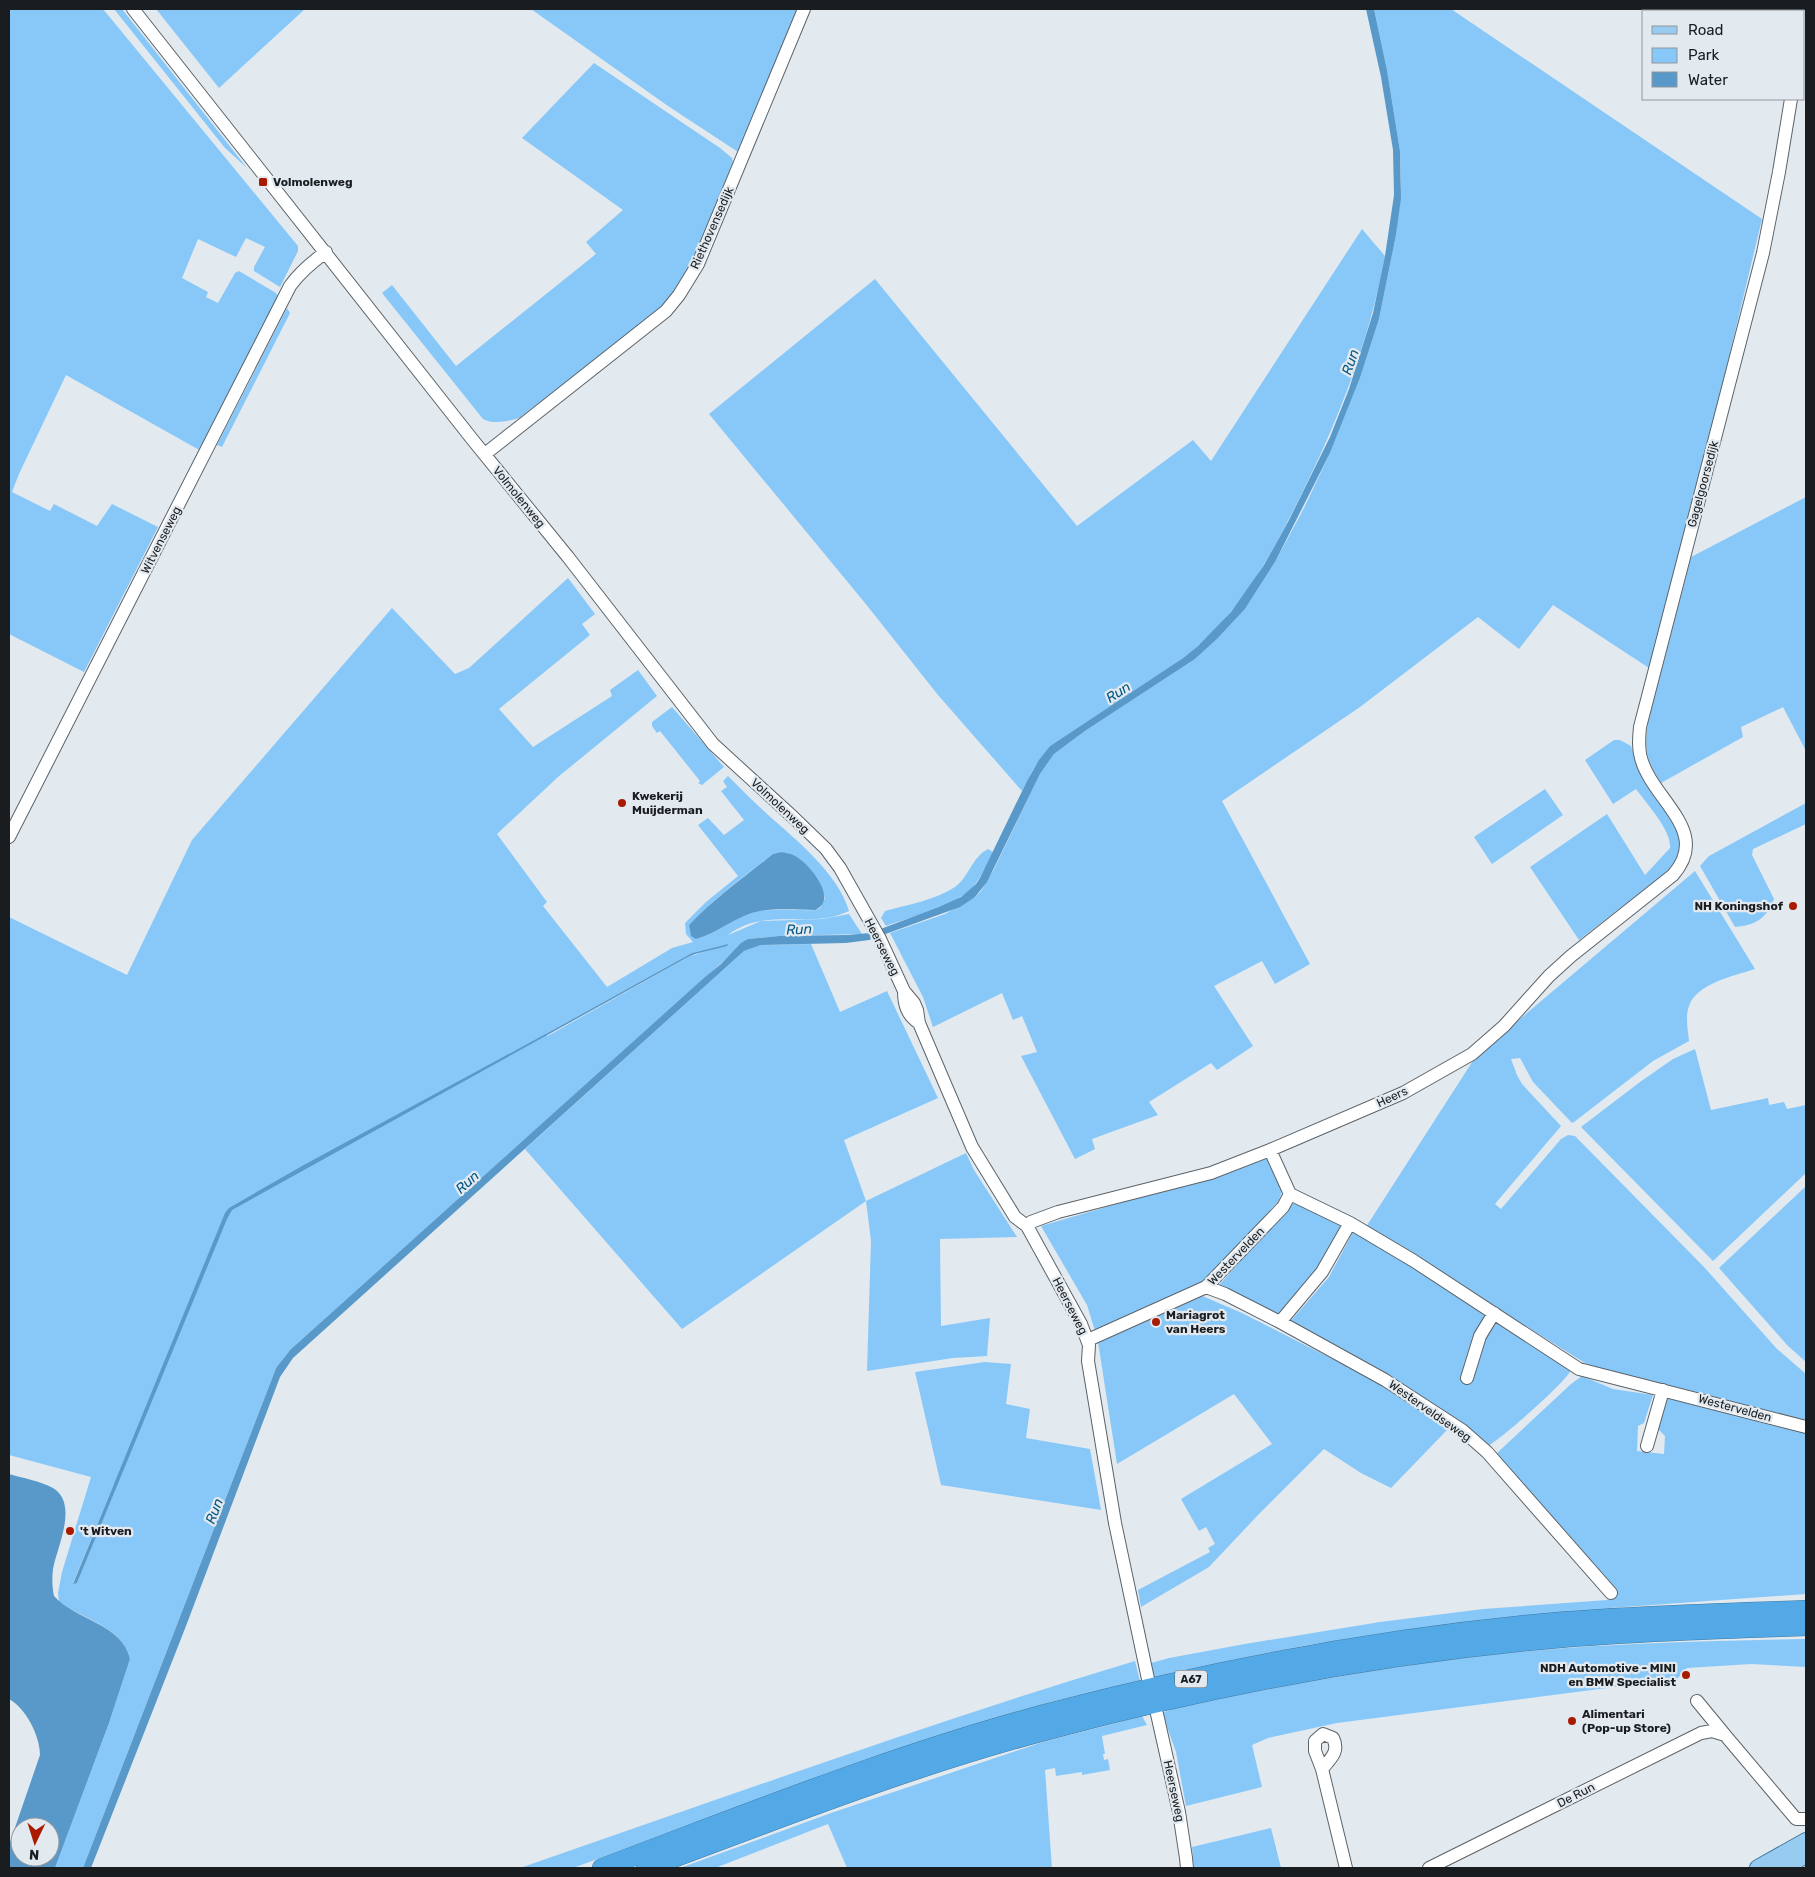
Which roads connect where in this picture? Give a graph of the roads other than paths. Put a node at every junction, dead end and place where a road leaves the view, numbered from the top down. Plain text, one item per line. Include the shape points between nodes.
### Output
1 (133, 9) edge
2 (804, 9) edge
3 (1791, 100) edge
4 (326, 252) junction
5 (485, 454) junction
6 (9, 837) edge
7 (1688, 859) joint
8 (860, 904) joint
9 (1270, 1150) junction
10 (1290, 1194) junction
11 (1350, 1223) junction
12 (1027, 1226) junction
13 (1206, 1287) junction
14 (1494, 1313) junction
15 (1280, 1322) junction
16 (1088, 1340) junction
17 (1467, 1378) dead end
18 (1663, 1390) junction
19 (1806, 1427) edge
20 (1647, 1446) dead end
21 (1611, 1593) dead end
22 (1806, 1610) edge
23 (1806, 1626) edge
24 (1148, 1678) dead end
25 (1697, 1701) dead end
26 (1156, 1714) dead end
27 (1725, 1735) junction
28 (1322, 1770) dead end
29 (1806, 1819) edge
30 (1806, 1841) edge
31 (1806, 1855) edge
32 (1784, 1863) edge
33 (602, 1868) edge
34 (646, 1868) edge
35 (1186, 1868) edge
36 (1346, 1868) edge
37 (1429, 1868) edge
38 (1758, 1868) edge

1 - 4 street, Volmolenweg
2 - 5 street, Riethovensedijk via 698,264 679,295 666,311
3 - 7 street, Gagelgoorsedijk via 1763,253 1640,728 1641,759 1684,831
4 - 5 street, Volmolenweg
4 - 6 street, Witvenseweg via 290,286
5 - 8 street, Volmolenweg via 713,744 826,850
7 - 9 street, Heers via 1673,875 1571,956 1504,1026 1472,1054 1404,1093
8 - 12 street, Heerseweg via 904,991 909,1016 919,1023 972,1147 1015,1217
9 - 10 street
9 - 12 street, Heers via 1211,1173 1058,1212
10 - 11 street, Westervelden
10 - 13 street, Westervelden via 1283,1207
11 - 14 street, Westervelden
11 - 15 street via 1322,1272
12 - 16 street, Heerseweg
13 - 15 street, Westerveldseweg
13 - 16 street, Westervelden
14 - 17 street via 1480,1336
14 - 18 street, Westervelden via 1579,1369
15 - 21 street, Westerveldseweg via 1385,1380 1462,1430 1487,1452
16 - 24 street, Heerseweg via 1088,1361 1115,1523
18 - 19 street, Westervelden
18 - 20 street
22 - 33 highway, A67 via 1558,1622 1452,1634 1332,1651 1182,1681 1046,1714 912,1755
23 - 34 highway, A67 via 1558,1638 1395,1658 1256,1681 1133,1708 988,1747 859,1789
25 - 27 street
26 - 35 street, Heerseweg via 1179,1812
27 - 29 street via 1796,1819
27 - 37 street, De Run via 1712,1730 1701,1733
28 - 36 street
30 - 32 main road
31 - 32 main road
32 - 38 main road

